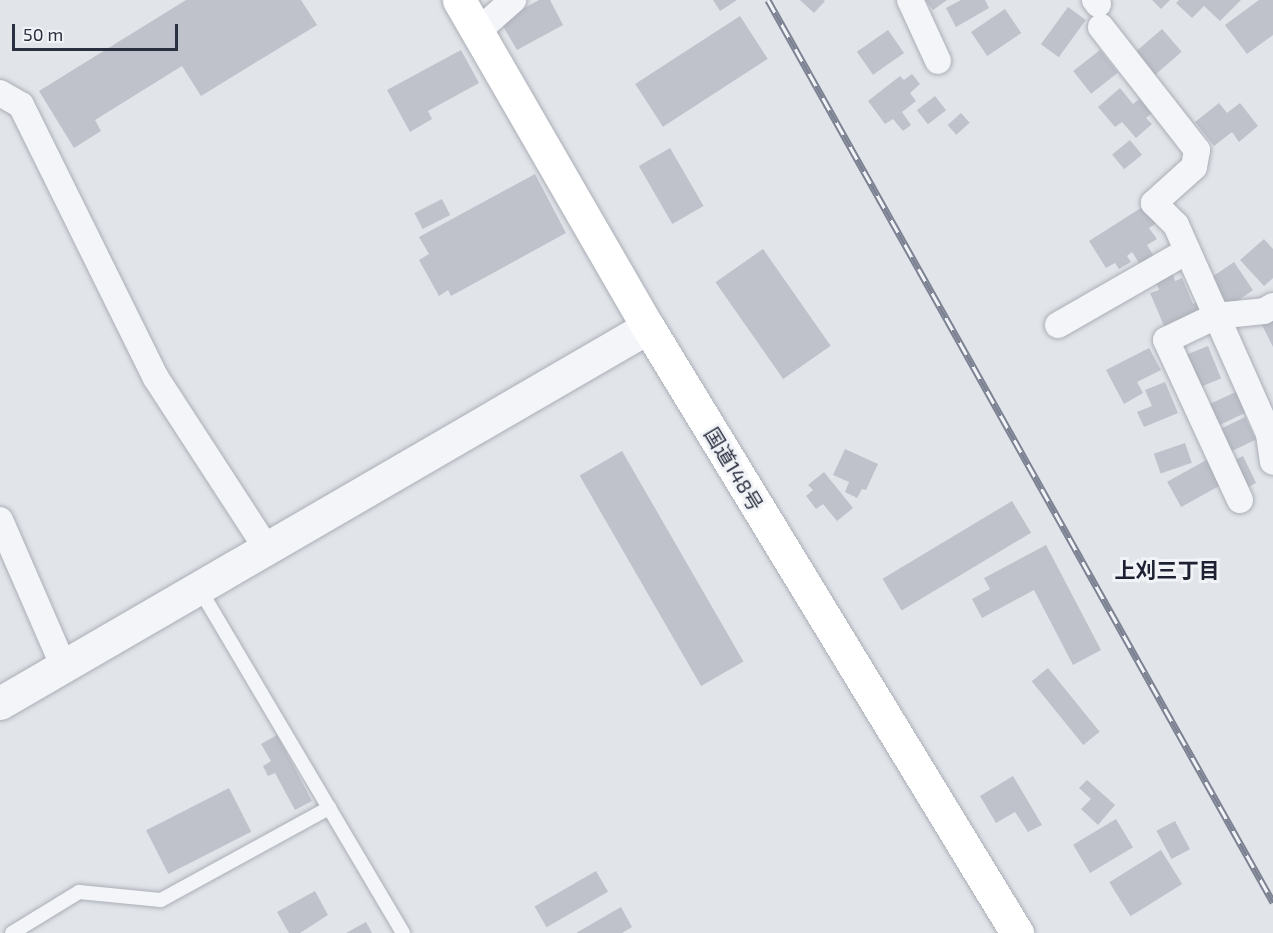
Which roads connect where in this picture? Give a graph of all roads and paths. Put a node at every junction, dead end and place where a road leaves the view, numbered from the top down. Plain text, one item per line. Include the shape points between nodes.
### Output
1 (459, 0) edge
2 (513, 0) edge
3 (910, 0) edge
4 (1098, 10) edge
5 (478, 31) junction
6 (938, 61) dead end
7 (0, 93) edge
8 (1187, 251) junction
9 (1273, 306) edge
10 (1216, 316) junction
11 (1058, 325) dead end
12 (648, 327) junction
13 (1273, 462) edge
14 (1239, 500) dead end
15 (0, 520) edge
16 (267, 549) junction
17 (199, 588) junction
18 (63, 665) junction
19 (0, 703) edge
20 (329, 808) junction
21 (12, 933) edge
22 (403, 933) edge
23 (1017, 933) edge

1 - 5 highway, 国道148号
2 - 5 street
3 - 6 street
4 - 8 street via 1197,150 1194,167 1154,203 1176,225
5 - 12 highway, 国道148号
7 - 16 street via 21,105 156,378
8 - 10 street
8 - 11 street
9 - 10 street via 1264,311
10 - 13 street via 1269,434
10 - 14 street via 1166,340
12 - 16 street
12 - 23 highway, 国道148号
15 - 18 street
16 - 17 street
17 - 18 street
17 - 20 lane
18 - 19 street
20 - 21 lane via 161,900 79,892
20 - 22 lane

